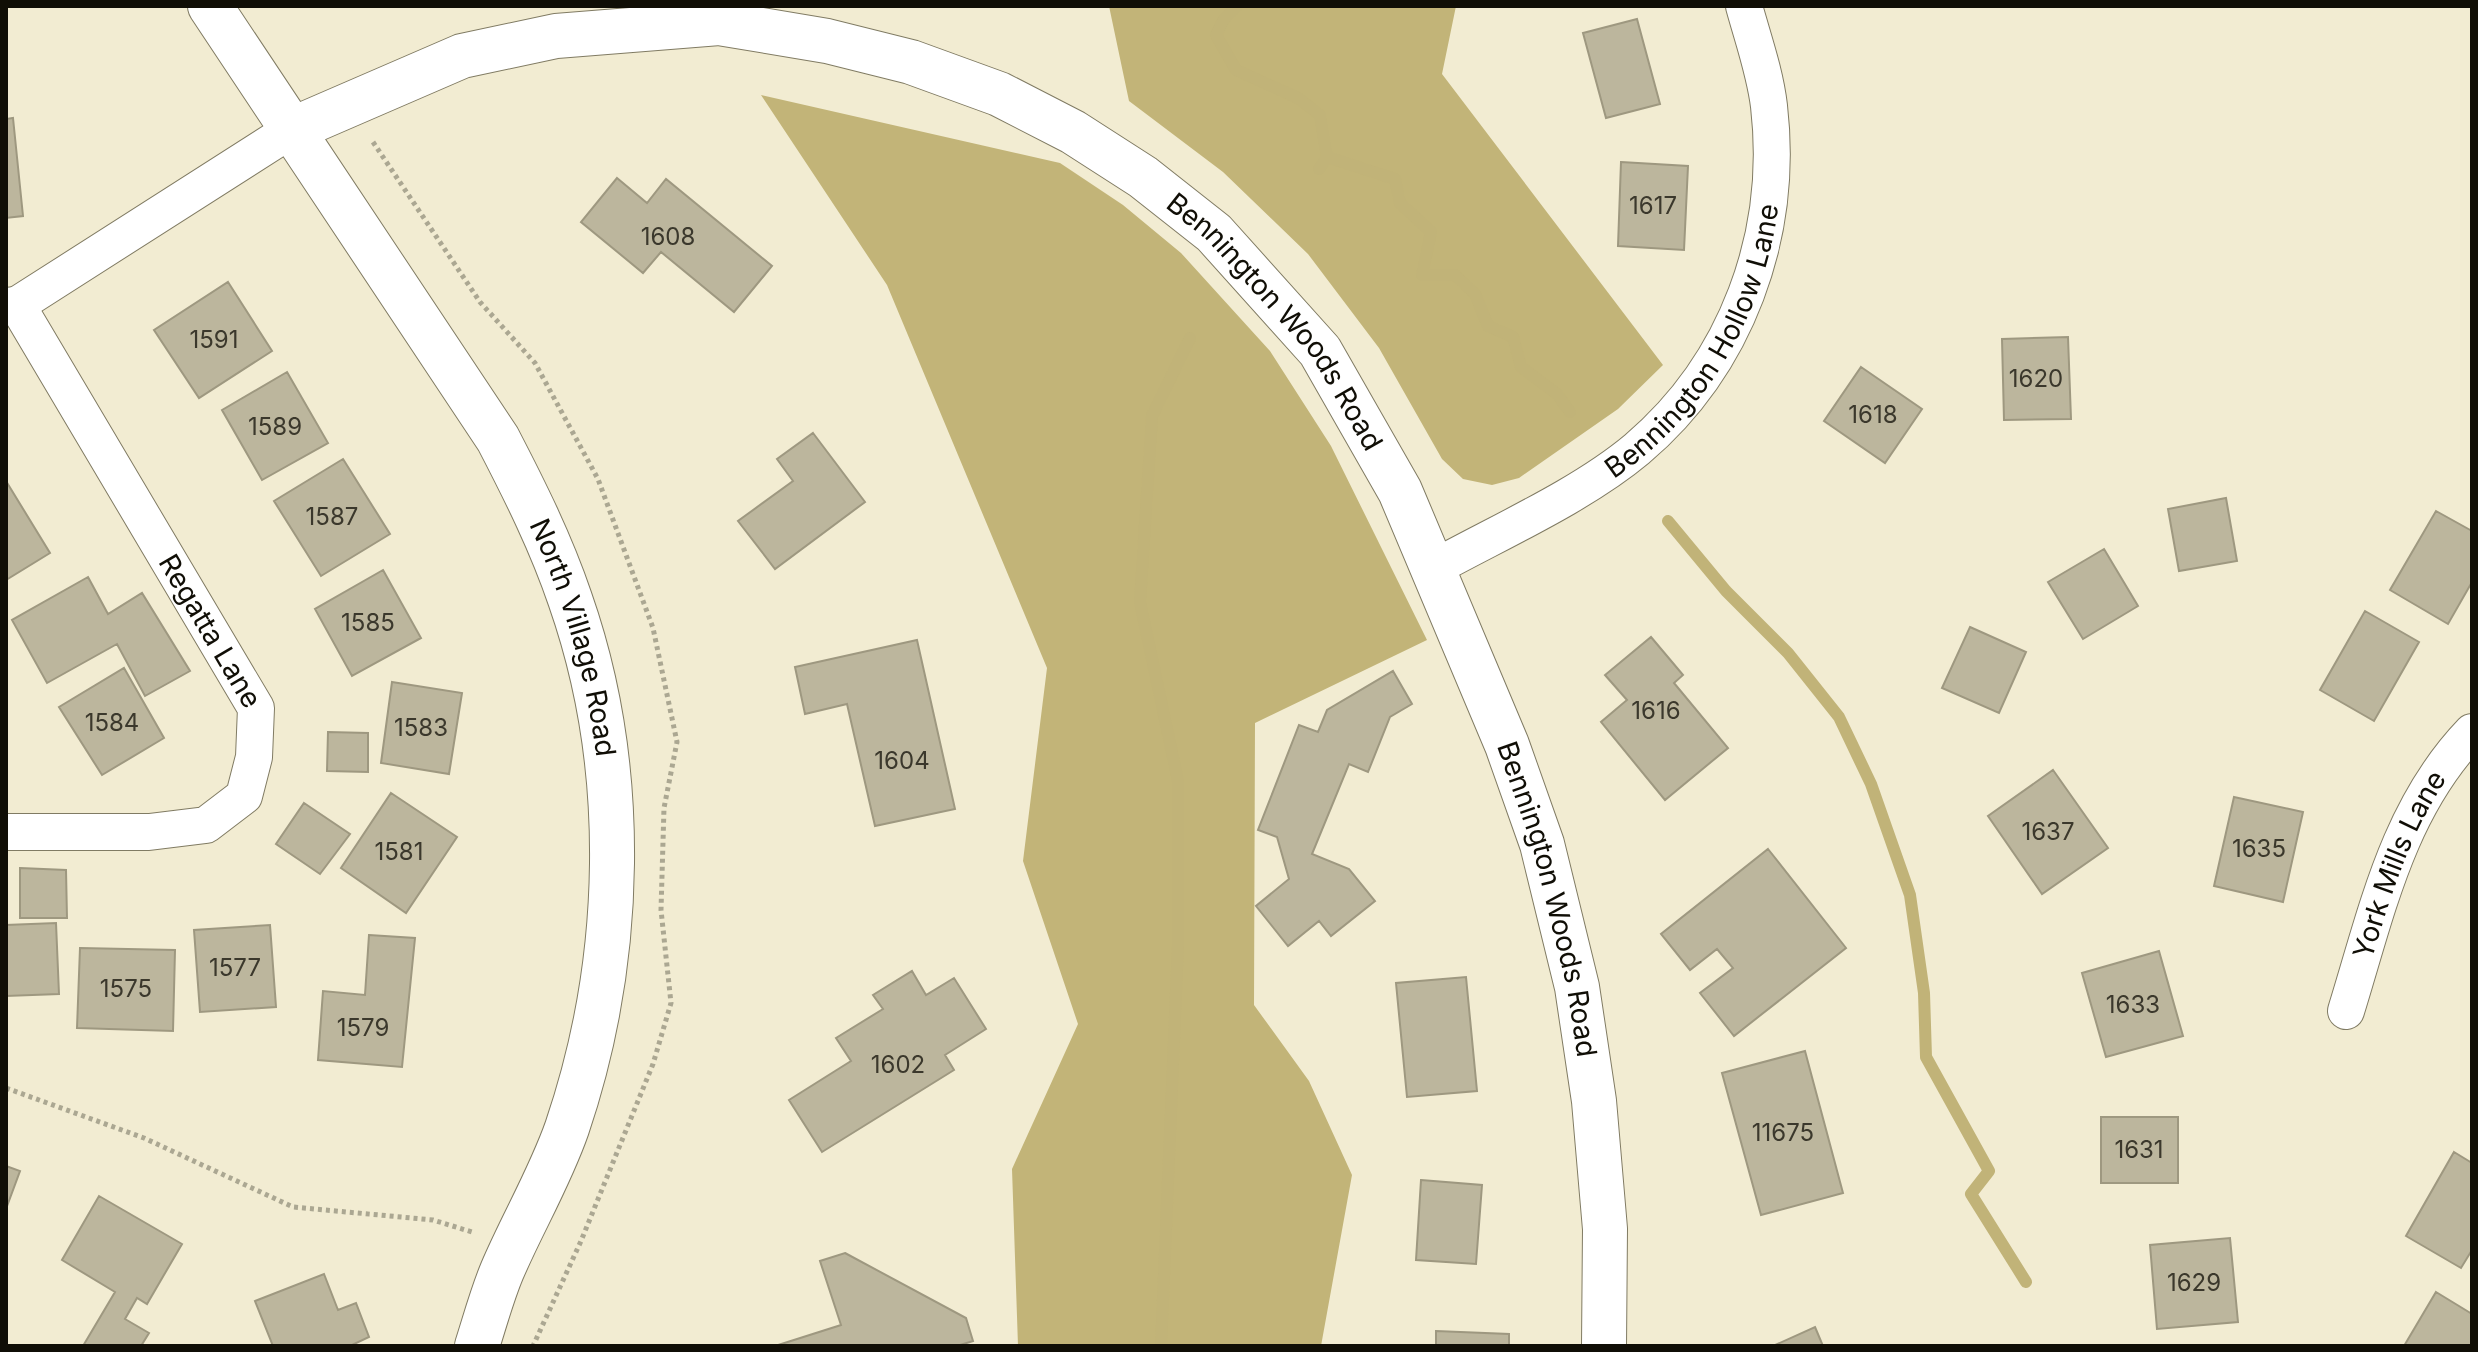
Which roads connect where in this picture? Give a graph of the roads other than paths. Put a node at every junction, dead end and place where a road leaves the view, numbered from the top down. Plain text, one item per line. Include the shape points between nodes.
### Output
1 (210, 6) edge
2 (1744, 6) edge
3 (719, 15) edge
4 (291, 130) junction
5 (11, 306) edge
6 (1432, 569) junction
7 (2472, 732) edge
8 (6, 832) edge
9 (2346, 1011) dead end
10 (477, 1346) edge
11 (1604, 1346) edge

1 - 4 street, North Village Road
2 - 6 street, Bennington Hollow Lane via 1769,105 1773,168 1766,232 1750,291 1721,350 1685,401 1637,449
3 - 4 street, Bennington Woods Road via 556,36 462,56
3 - 6 street, Bennington Woods Road via 911,62 999,94 1073,132 1143,177 1224,243 1320,351 1400,491
4 - 5 street, Regatta Lane
4 - 10 street, North Village Road via 498,439 537,514 571,601 594,687 608,782 612,877 592,1039 566,1130 500,1275
5 - 8 street, Regatta Lane via 256,708 254,757 244,796 206,825 149,832
6 - 11 street, Bennington Woods Road via 1507,745 1542,844 1577,987 1604,1215
7 - 9 street, York Mills Lane via 2446,759 2394,853

